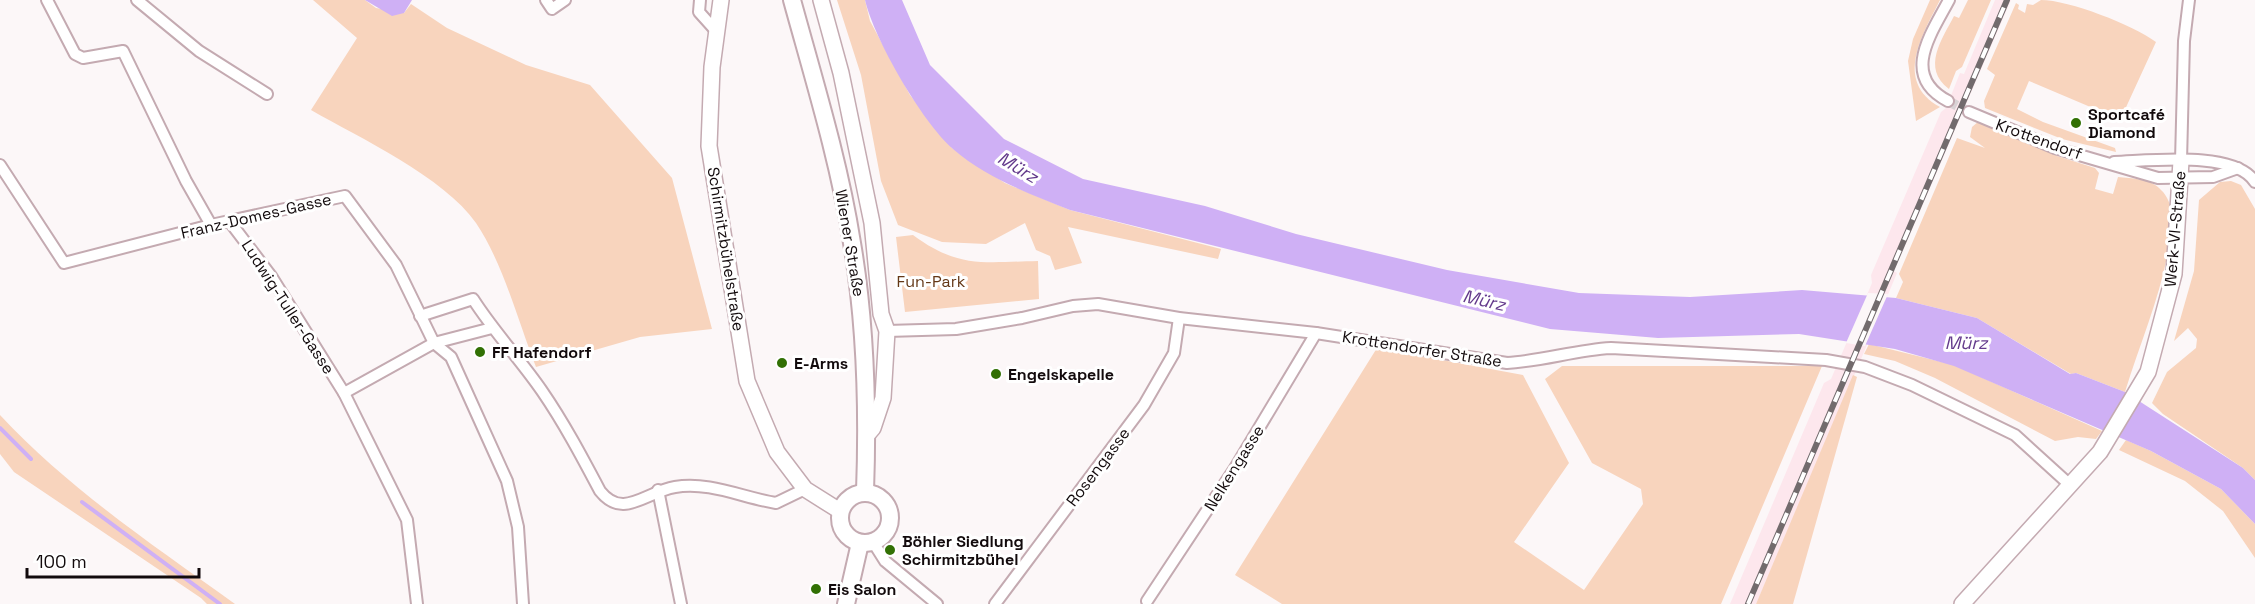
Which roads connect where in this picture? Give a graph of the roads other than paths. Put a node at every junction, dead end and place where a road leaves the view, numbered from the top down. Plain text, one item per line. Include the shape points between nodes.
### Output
1 (47, 0) edge
2 (137, 0) edge
3 (546, 0) edge
4 (565, 0) edge
5 (700, 0) edge
6 (721, 0) edge
7 (792, 0) edge
8 (821, 0) edge
9 (1949, 0) edge
10 (2190, 0) edge
11 (717, 32) junction
12 (267, 94) dead end
13 (1948, 102) tunnel mouth
14 (1969, 112) tunnel mouth
15 (2181, 161) junction
16 (2111, 162) junction
17 (0, 165) edge
18 (2240, 168) junction
19 (2181, 180) junction
20 (2255, 182) edge
21 (230, 222) junction
22 (211, 225) junction
23 (420, 316) junction
24 (1179, 318) junction
25 (492, 328) junction
26 (887, 331) junction
27 (1316, 333) junction
28 (434, 343) junction
29 (344, 393) junction
30 (867, 435) junction
31 (2070, 485) junction
32 (803, 487) junction
33 (658, 490) junction
34 (866, 492) junction
35 (840, 511) junction
36 (867, 543) junction
37 (1147, 601) dead end
38 (417, 604) edge
39 (523, 604) edge
40 (681, 604) edge
41 (846, 604) edge
42 (937, 604) edge
43 (994, 604) edge
44 (1962, 604) edge

1 - 22 street via 75,54 83,58 123,51
2 - 12 street via 199,51
3 - 4 street via 552,9
5 - 11 street via 699,12
6 - 11 main road, Schirmitzbühelstraße
7 - 30 main road, Wiener Straße via 819,94 852,241 864,331
8 - 26 main road via 841,73 872,223 881,314
9 - 13 street via 1922,60 1928,82
10 - 15 street, Werk-VI-Straße via 2184,41
11 - 32 main road, Schirmitzbühelstraße via 709,146 747,381 777,452
14 - 16 street, Krottendorf via 2055,148
15 - 16 street, Krottendorf
15 - 18 street, Krottendorf
15 - 19 main road, Werk-VI-Straße
16 - 19 street, Krottendorf via 2142,174
17 - 22 street, Franz-Domes-Gasse via 64,263
18 - 19 street, Krottendorf via 2213,177
18 - 20 street
19 - 31 main road, Werk-VI-Straße via 2172,283 2148,372 2100,452
21 - 22 street, Franz-Domes-Gasse
21 - 23 street, Franz-Domes-Gasse via 345,196 396,265
21 - 29 street, Ludwig-Tuller-Gasse via 271,276
23 - 25 street via 473,299
23 - 28 street, Franz-Domes-Gasse
24 - 26 street, Krottendorfer Straße via 1089,304 956,329
24 - 27 street, Krottendorfer Straße
24 - 43 street, Rosengasse via 1174,353 1144,405
25 - 28 street
25 - 33 street via 542,392 608,501 627,505
26 - 30 main road via 883,398
27 - 31 street, Krottendorfer Straße via 1507,363 1611,348 1826,360 1865,367 1912,385 2015,435
27 - 37 street, Nelkengasse via 1235,468
28 - 29 street
28 - 39 street, Franz-Domes-Gasse via 451,357 507,481 518,527
29 - 38 street, Ludwig-Tuller-Gasse via 407,520
30 - 34 main road, Wiener Straße
31 - 44 main road, Werk-VI-Straße
32 - 33 street via 776,503 717,490 679,486
32 - 35 main road
33 - 40 street
34 - 35 main road via 849,498
34 - 36 main road via 882,498 890,512 888,530
35 - 36 main road via 842,530 849,538
36 - 41 main road
36 - 42 street

